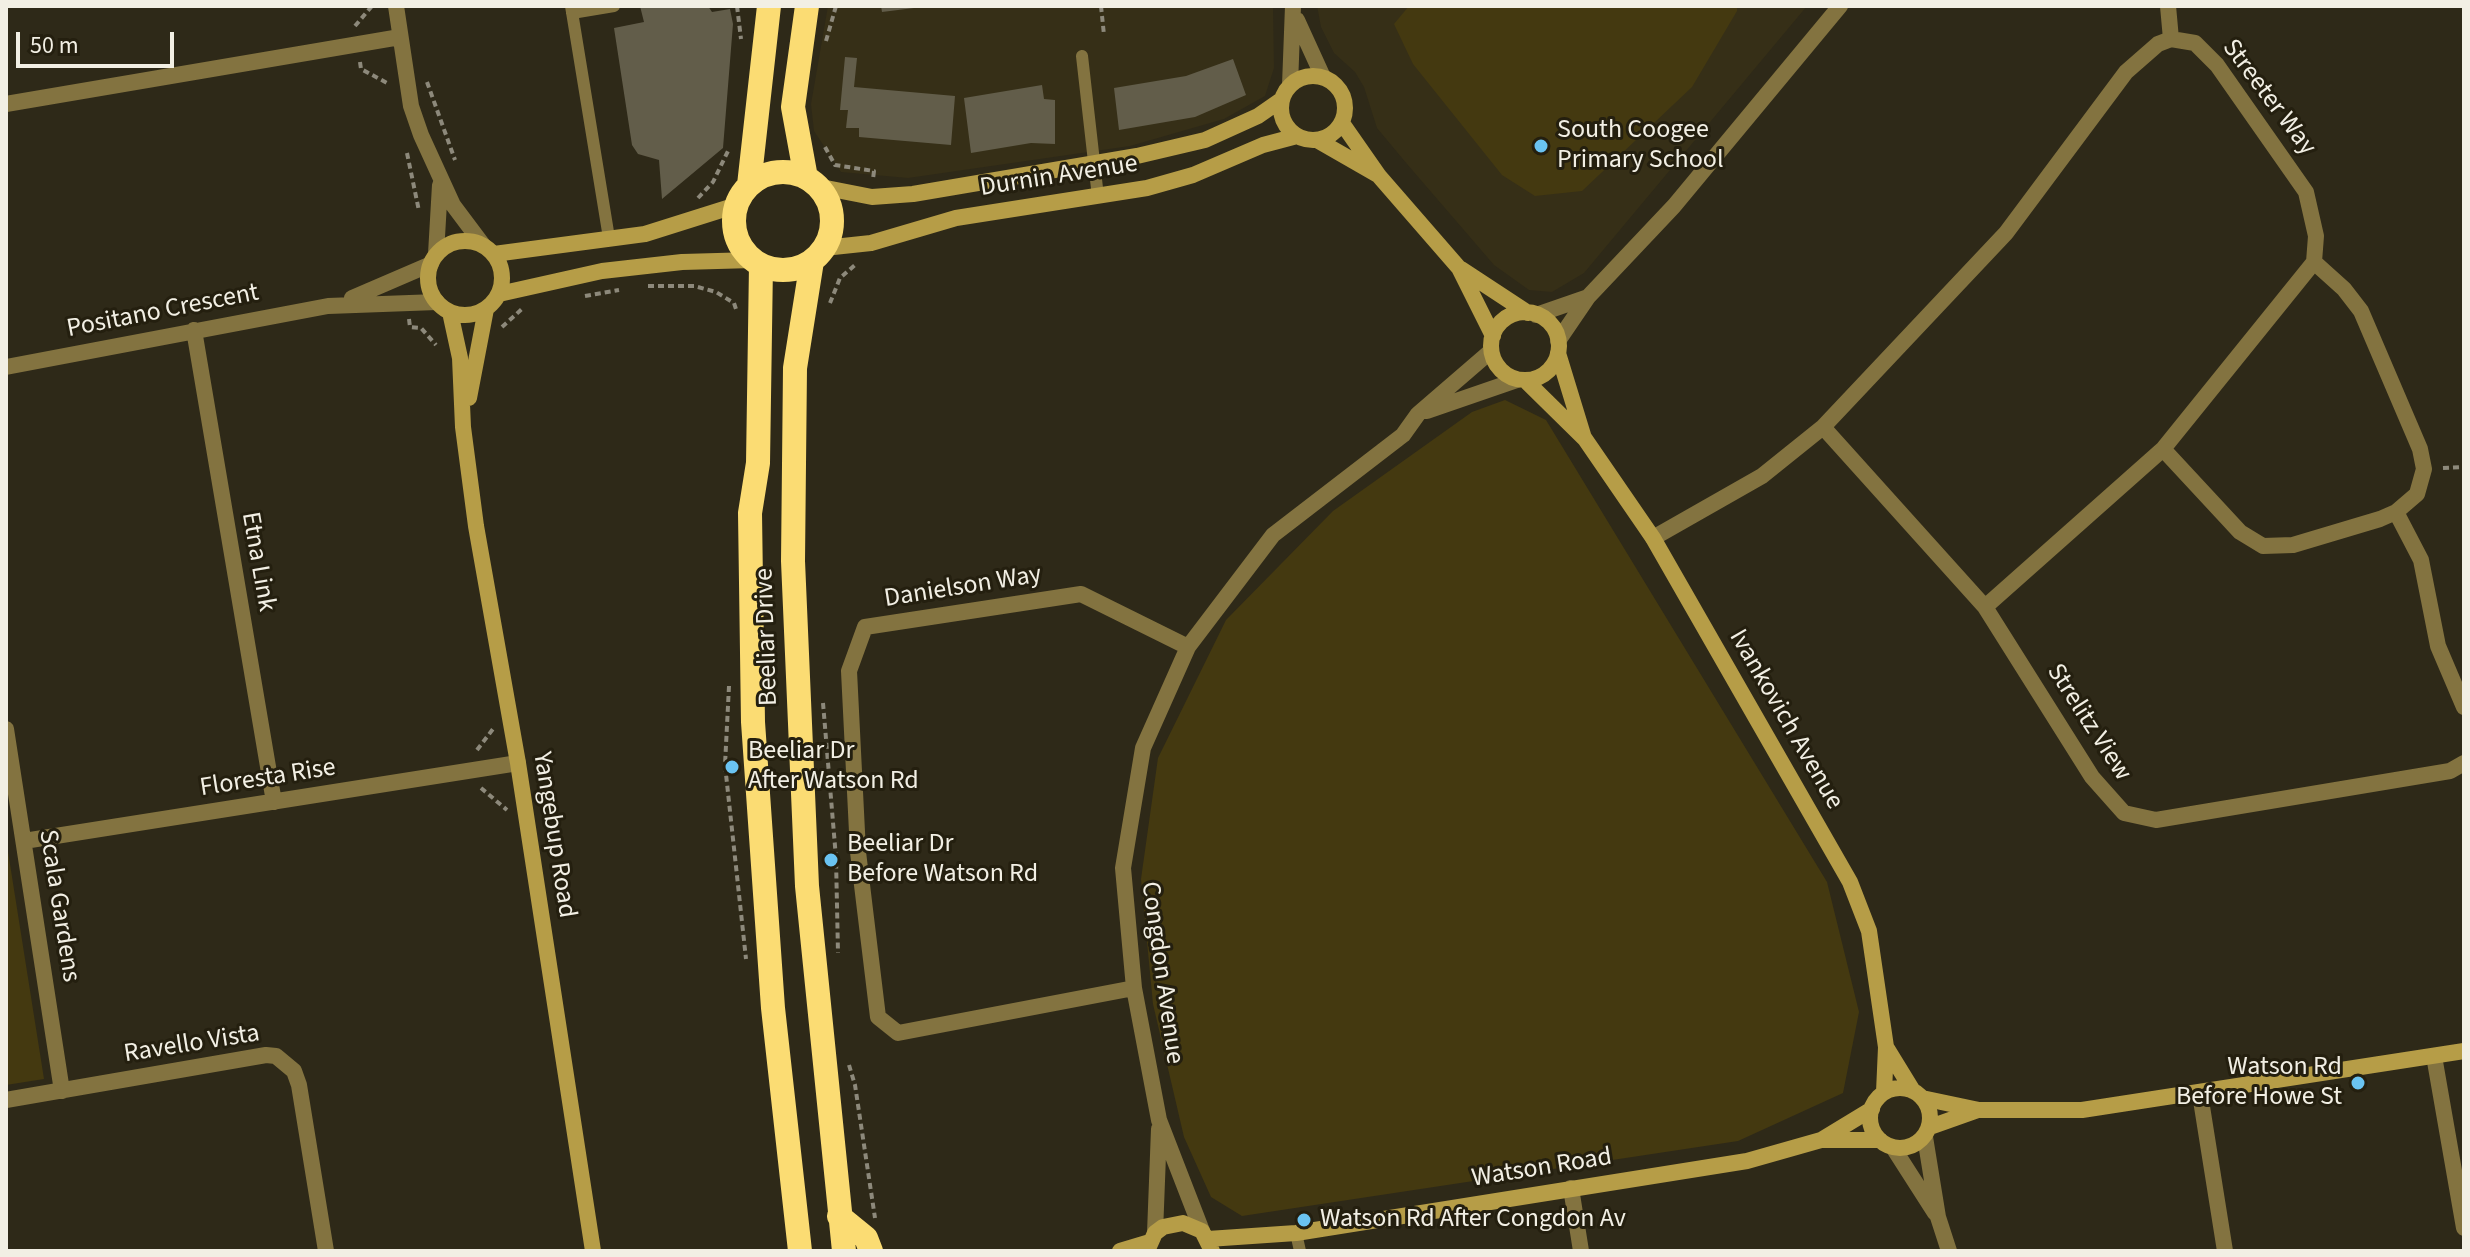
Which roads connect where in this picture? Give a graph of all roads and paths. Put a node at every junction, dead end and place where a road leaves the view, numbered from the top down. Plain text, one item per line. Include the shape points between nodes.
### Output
1 (396, 6) edge
2 (614, 6) edge
3 (769, 6) edge
4 (807, 6) edge
5 (836, 6) edge
6 (1101, 6) edge
7 (1840, 6) edge
8 (2168, 6) edge
9 (1298, 8) edge
10 (572, 10) edge
11 (1104, 35) dead end
12 (400, 37) junction
13 (2171, 39) junction
14 (825, 46) dead end
15 (1082, 56) dead end
16 (1323, 77) junction
17 (1290, 85) junction
18 (1281, 100) junction
19 (6, 104) edge
20 (1342, 123) junction
21 (1297, 136) junction
22 (1317, 140) junction
23 (823, 143) dead end
24 (1094, 162) junction
25 (874, 171) dead end
26 (1379, 176) junction
27 (440, 180) junction
28 (811, 182) junction
29 (743, 195) junction
30 (1098, 197) junction
31 (609, 238) junction
32 (488, 250) junction
33 (818, 254) junction
34 (434, 259) junction
35 (757, 262) junction
36 (2314, 262) junction
37 (1459, 268) junction
38 (499, 294) junction
39 (1588, 297) junction
40 (328, 306) junction
41 (443, 307) junction
42 (486, 309) junction
43 (1532, 314) junction
44 (194, 330) junction
45 (1492, 343) junction
46 (1558, 347) junction
47 (6, 367) edge
48 (1521, 380) junction
49 (1418, 414) junction
50 (463, 427) junction
51 (1823, 427) junction
52 (1585, 439) junction
53 (2163, 449) junction
54 (2396, 512) junction
55 (1653, 538) junction
56 (1985, 607) junction
57 (1188, 647) junction
58 (2464, 707) edge
59 (6, 729) edge
60 (518, 763) junction
61 (2464, 763) edge
62 (274, 802) junction
63 (24, 841) junction
64 (1134, 988) junction
65 (1886, 1047) junction
66 (2464, 1051) edge
67 (2434, 1056) junction
68 (62, 1091) junction
69 (1884, 1092) junction
70 (1918, 1094) junction
71 (2200, 1094) junction
72 (6, 1100) edge
73 (1872, 1109) junction
74 (1979, 1110) junction
75 (1159, 1120) junction
76 (1927, 1132) junction
77 (1821, 1140) junction
78 (1887, 1144) junction
79 (1571, 1188) junction
80 (839, 1216) junction
81 (1938, 1217) junction
82 (2464, 1228) edge
83 (1296, 1233) junction
84 (1270, 1236) junction
85 (1207, 1240) edge
86 (1151, 1242) edge
87 (326, 1251) edge
88 (593, 1251) edge
89 (800, 1251) edge
90 (844, 1251) edge
91 (871, 1251) edge
92 (1120, 1251) edge
93 (1242, 1251) edge
94 (1300, 1251) edge
95 (1581, 1251) edge
96 (1949, 1251) edge
97 (2225, 1251) edge

1 - 12 street
2 - 10 lane
3 - 29 highway
4 - 28 highway via 793,107
5 - 14 path
6 - 11 path
7 - 39 street via 1674,206
8 - 13 street
9 - 16 street
9 - 17 street
10 - 31 lane
12 - 19 street
12 - 27 street via 411,106
13 - 36 street, Streeter Way via 2183,38 2204,50 2295,173 2313,211
13 - 51 street via 2145,52 2126,72 2006,233
15 - 24 lane
16 - 17 street via 1305,76
16 - 20 street via 1343,95
17 - 18 street
18 - 21 street via 1283,121
18 - 24 street, Durnin Avenue via 1205,140
20 - 22 street
20 - 26 street
21 - 22 street
21 - 30 street, Durnin Avenue via 1193,175
22 - 26 street
23 - 25 path via 835,165
24 - 28 street, Durnin Avenue via 872,197
24 - 30 lane
26 - 37 street
27 - 32 street
27 - 34 street
28 - 29 highway via 783,172 770,174
28 - 33 highway via 824,195 832,216
29 - 31 street via 678,226
29 - 35 highway via 736,235
30 - 33 street, Durnin Avenue via 956,218
31 - 32 street
32 - 34 street via 455,242
32 - 38 street via 502,273
33 - 35 highway via 787,270
33 - 80 highway, Beeliar Drive via 795,368 793,561 807,886
34 - 40 street, Positano Crescent via 377,290
34 - 41 street via 429,287
35 - 38 street via 682,262 602,271
35 - 89 highway, Beeliar Drive via 758,463 750,513 753,722 773,1008
36 - 53 street
36 - 54 street via 2354,298 2420,449 2424,469 2417,494
37 - 43 street
37 - 45 street
38 - 42 street
39 - 43 street
39 - 46 street
40 - 41 street, Positano Crescent
40 - 44 street, Positano Crescent
41 - 42 street via 467,315
41 - 50 street, Yangebup Road via 460,358
42 - 50 street, Yangebup Road
43 - 45 street via 1505,318
43 - 46 street via 1554,329
44 - 47 street, Positano Crescent
44 - 62 street, Etna Link
45 - 48 street via 1499,369
45 - 49 street, Congdon Avenue
46 - 48 street via 1546,373
46 - 52 street, Ivankovich Avenue
48 - 49 street, Congdon Avenue
48 - 52 street, Ivankovich Avenue
49 - 57 street, Congdon Avenue via 1403,435 1273,535
50 - 60 street, Yangebup Road
51 - 55 street via 1762,476
51 - 56 street, Strelitz View
52 - 55 street, Ivankovich Avenue
53 - 54 street via 2240,532 2263,546 2293,545
53 - 56 street
54 - 58 street via 2421,560 2438,646
55 - 65 street, Ivankovich Avenue via 1850,882 1869,931
56 - 61 street, Strelitz View via 2101,790 2124,813 2138,818 2156,820 2450,771
57 - 64 street, Congdon Avenue via 1143,748 1123,868
57 - 64 street, Danielson Way via 1081,594 865,627 849,671 858,852 878,1017 898,1033
59 - 63 street, Scala Gardens
60 - 62 street, Floresta Rise
60 - 88 street, Yangebup Road
62 - 63 street, Floresta Rise
63 - 68 street, Scala Gardens
64 - 75 street, Congdon Avenue
65 - 69 street, Ivankovich Avenue
65 - 70 street, Ivankovich Avenue
66 - 67 street
67 - 71 street
67 - 82 street
68 - 72 street, Ravello Vista
68 - 87 street, Ravello Vista via 266,1055 284,1061 299,1085
69 - 70 street via 1896,1088
69 - 73 street
70 - 74 street
70 - 76 street via 1931,1115
71 - 74 street via 2082,1110
71 - 97 street
73 - 77 street, Watson Road
73 - 78 street via 1870,1126
74 - 76 street
75 - 85 street, Congdon Avenue
75 - 86 street, Congdon Avenue
76 - 78 street via 1917,1145
76 - 81 street
77 - 78 street, Watson Road
77 - 79 street, Watson Road via 1747,1161
78 - 81 street
79 - 83 street, Watson Road
79 - 95 street
80 - 90 highway, Beeliar Drive
80 - 91 highway via 866,1238
81 - 96 street
83 - 84 street, Watson Road
83 - 94 lane
84 - 85 street, Watson Road
84 - 93 street, Watson Road
85 - 86 street, Watson Road via 1193,1225 1173,1223
86 - 92 street

